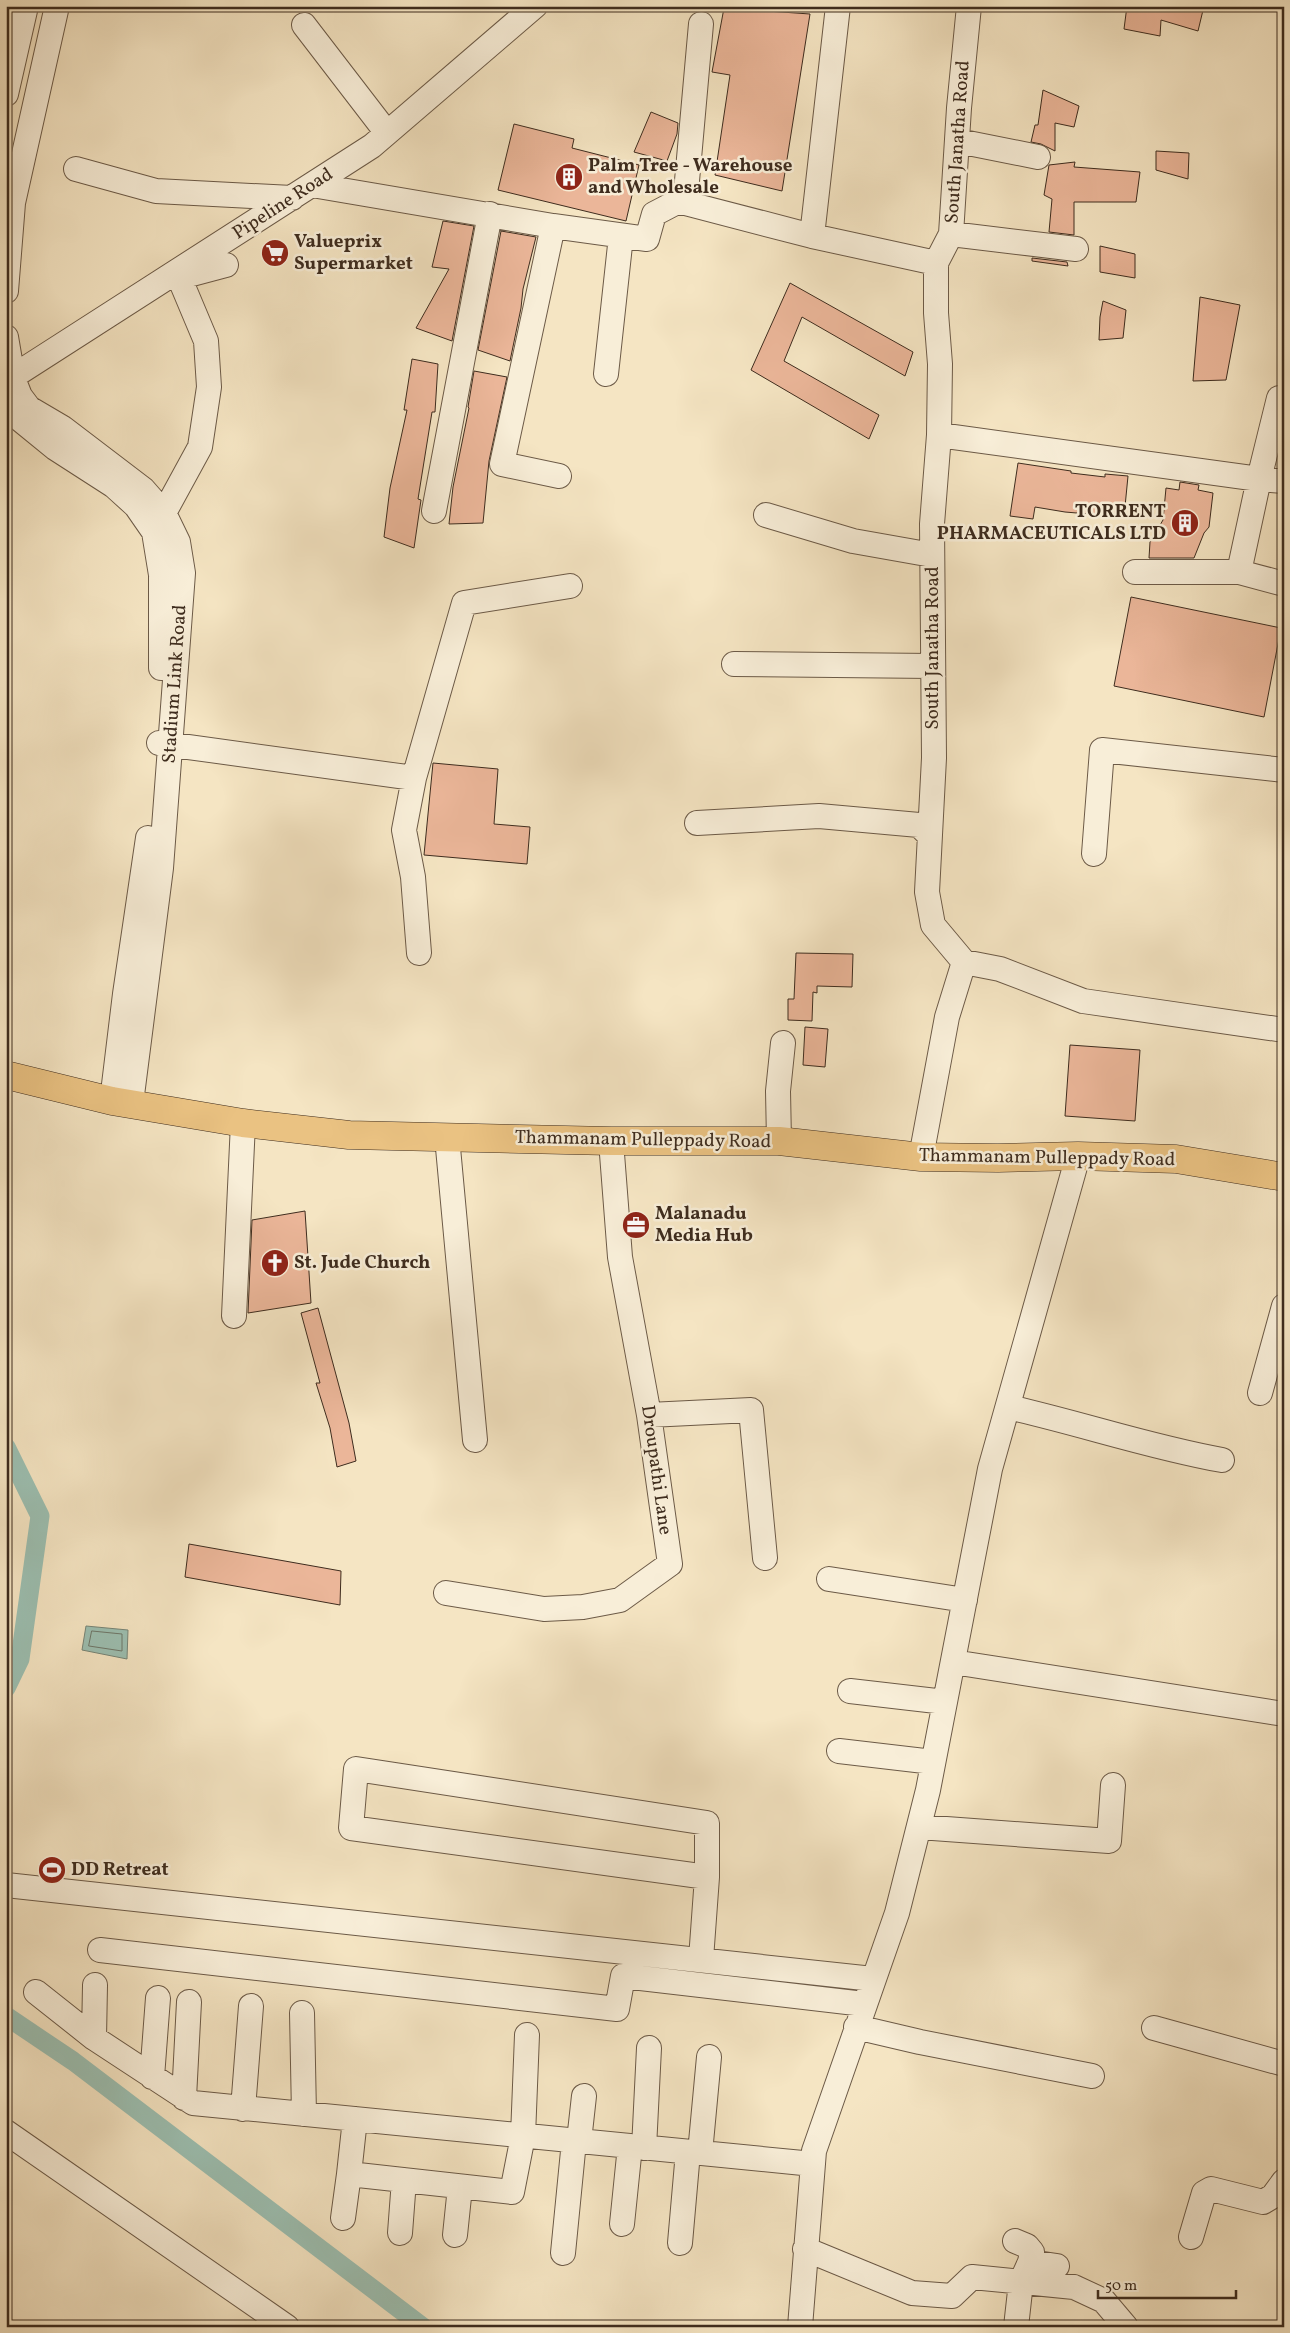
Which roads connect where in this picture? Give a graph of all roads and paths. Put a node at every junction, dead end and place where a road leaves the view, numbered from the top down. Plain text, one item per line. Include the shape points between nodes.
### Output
1 (535, 6) edge
2 (838, 6) edge
3 (969, 6) edge
4 (19, 13) edge
5 (55, 15) edge
6 (702, 24) dead end
7 (304, 25) dead end
8 (6, 94) edge
9 (387, 133) junction
10 (958, 141) junction
11 (1038, 156) dead end
12 (76, 169) dead end
13 (312, 185) junction
14 (292, 198) junction
15 (685, 203) junction
16 (490, 214) junction
17 (553, 226) junction
18 (951, 234) junction
19 (621, 236) junction
20 (812, 236) junction
21 (1076, 249) dead end
22 (936, 263) junction
23 (226, 265) dead end
24 (178, 275) junction
25 (6, 291) edge
26 (6, 337) edge
27 (606, 374) dead end
28 (10, 379) edge
29 (1284, 398) edge
30 (6, 408) edge
31 (939, 435) junction
32 (559, 476) dead end
33 (1259, 479) junction
34 (1284, 481) edge
35 (434, 511) dead end
36 (164, 513) junction
37 (766, 515) dead end
38 (932, 555) junction
39 (1135, 572) dead end
40 (1239, 572) junction
41 (1284, 584) edge
42 (570, 586) dead end
43 (734, 664) dead end
44 (933, 666) junction
45 (165, 744) junction
46 (1284, 770) edge
47 (414, 778) junction
48 (697, 823) dead end
49 (929, 835) junction
50 (1094, 854) dead end
51 (419, 952) dead end
52 (964, 962) junction
53 (1284, 1030) edge
54 (783, 1043) dead end
55 (6, 1075) edge
56 (121, 1102) junction
57 (243, 1123) junction
58 (447, 1137) junction
59 (611, 1141) junction
60 (780, 1141) junction
61 (1078, 1156) junction
62 (921, 1157) junction
63 (1284, 1177) edge
64 (1284, 1306) edge
65 (234, 1316) dead end
66 (1260, 1393) dead end
67 (1008, 1408) junction
68 (649, 1415) junction
69 (474, 1440) dead end
70 (1222, 1460) dead end
71 (765, 1558) dead end
72 (829, 1579) dead end
73 (446, 1593) dead end
74 (965, 1600) junction
75 (953, 1662) junction
76 (850, 1691) dead end
77 (945, 1702) junction
78 (1284, 1714) edge
79 (839, 1751) dead end
80 (934, 1762) junction
81 (1113, 1784) dead end
82 (919, 1827) junction
83 (707, 1877) junction
84 (6, 1885) edge
85 (100, 1950) dead end
86 (700, 1959) junction
87 (873, 1978) junction
88 (95, 1985) dead end
89 (36, 1992) dead end
90 (158, 1998) dead end
91 (189, 2002) dead end
92 (864, 2004) junction
93 (251, 2006) dead end
94 (302, 2012) dead end
95 (856, 2027) junction
96 (1154, 2028) dead end
97 (527, 2035) dead end
98 (94, 2038) junction
99 (649, 2048) dead end
100 (709, 2057) dead end
101 (1284, 2064) edge
102 (1092, 2076) dead end
103 (152, 2077) junction
104 (584, 2096) dead end
105 (184, 2098) junction
106 (243, 2108) junction
107 (304, 2114) junction
108 (355, 2119) junction
109 (6, 2132) edge
110 (522, 2136) junction
111 (577, 2141) junction
112 (637, 2147) junction
113 (694, 2152) junction
114 (813, 2164) junction
115 (349, 2174) junction
116 (404, 2180) junction
117 (1284, 2181) edge
118 (460, 2187) junction
119 (343, 2218) dead end
120 (622, 2224) dead end
121 (400, 2232) dead end
122 (455, 2235) dead end
123 (1191, 2237) dead end
124 (1014, 2241) dead end
125 (680, 2243) dead end
126 (805, 2249) junction
127 (563, 2254) dead end
128 (1056, 2266) dead end
129 (1026, 2272) junction
130 (287, 2327) edge
131 (800, 2327) edge
132 (1016, 2327) edge
133 (1126, 2327) edge

1 - 9 street, Pipeline Road
2 - 20 street
3 - 10 street, South Janatha Road
4 - 5 street
4 - 8 street
5 - 25 street via 13,203
6 - 15 street
7 - 9 street
9 - 13 street, Pipeline Road
10 - 11 street
10 - 18 street, South Janatha Road
12 - 14 street via 156,191
13 - 14 street, Pipeline Road
13 - 16 street
14 - 24 street, Pipeline Road
15 - 19 street via 675,203 654,214 646,239
15 - 20 street
16 - 17 street
16 - 35 street
17 - 19 street
17 - 32 street via 502,464
18 - 21 street
18 - 22 street, South Janatha Road
19 - 27 street
20 - 22 street
22 - 31 street, South Janatha Road
23 - 24 street
24 - 28 street, Pipeline Road
24 - 36 street via 206,341 209,387 200,447
26 - 28 street, Stadium Link Road
28 - 36 street, Stadium Link Road via 29,408 63,428 143,490
29 - 33 street via 1279,398
30 - 45 street, Stadium Link Road via 55,448 114,486 136,506 154,532 161,575
31 - 33 street
31 - 38 street, South Janatha Road
33 - 34 street
33 - 40 street
36 - 45 street, Stadium Link Road via 178,542 183,573
37 - 38 street via 853,541
38 - 44 street, South Janatha Road
39 - 40 street
40 - 41 street
42 - 47 street via 464,603
43 - 44 street
44 - 49 street, South Janatha Road via 934,758
45 - 47 street
45 - 56 street, Stadium Link Road via 161,868
46 - 50 street via 1102,750
47 - 51 street via 404,830
48 - 49 street via 819,816 919,825
49 - 52 street, South Janatha Road via 927,892 933,925
52 - 53 street via 1000,969 1084,1001
52 - 62 street via 947,1017
54 - 60 street via 778,1091
55 - 56 main road, Thammanam Pulleppady Road
56 - 57 main road, Thammanam Pulleppady Road
57 - 58 main road, Thammanam Pulleppady Road via 349,1135
57 - 65 street
58 - 59 main road, Thammanam Pulleppady Road
58 - 69 street
59 - 60 main road, Thammanam Pulleppady Road
59 - 68 street, Droupathi Lane via 620,1257
60 - 62 main road, Thammanam Pulleppady Road
61 - 62 main road, Thammanam Pulleppady Road
61 - 63 main road, Thammanam Pulleppady Road via 1176,1159
61 - 67 street
64 - 66 street
67 - 70 street via 1177,1452
67 - 74 street via 990,1469
68 - 71 street via 751,1410
68 - 73 street, Droupathi Lane via 670,1564 620,1600 583,1606 544,1609
72 - 74 street
74 - 75 street
75 - 77 street
75 - 78 street
76 - 77 street
77 - 80 street
79 - 80 street
80 - 82 street
81 - 82 street via 1109,1841
82 - 87 street via 897,1913
83 - 83 street via 707,1823 356,1769 350,1828
83 - 86 street
84 - 86 street
85 - 92 street via 617,2009 623,1976
86 - 87 street
87 - 92 street
88 - 98 street
89 - 98 street
90 - 103 street
91 - 105 street
92 - 95 street
93 - 106 street
94 - 107 street
95 - 102 street
95 - 114 street via 814,2151
96 - 101 street
97 - 110 street
98 - 103 street
99 - 112 street
100 - 113 street
103 - 105 street
104 - 111 street
105 - 106 street via 192,2103
106 - 107 street
107 - 108 street
108 - 110 street
108 - 115 street
109 - 130 street
110 - 111 street
110 - 118 street via 512,2192
111 - 112 street
111 - 127 street
112 - 113 street
112 - 120 street
113 - 114 street
113 - 125 street
114 - 126 street
115 - 116 street
115 - 119 street
116 - 118 street
116 - 121 street
117 - 123 street via 1273,2196 1262,2202 1212,2189 1204,2193
118 - 122 street
124 - 129 street via 1027,2246 1032,2252
126 - 129 street via 912,2293 952,2296 972,2277
126 - 131 street
128 - 129 street
129 - 132 street
129 - 133 street via 1074,2287 1104,2301

